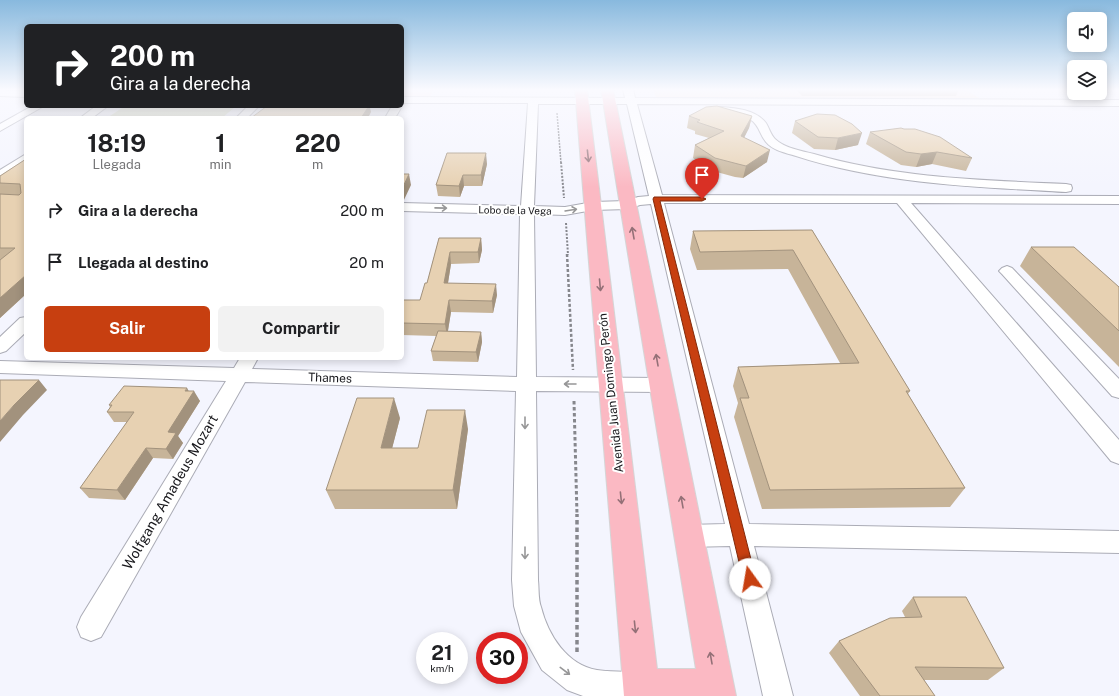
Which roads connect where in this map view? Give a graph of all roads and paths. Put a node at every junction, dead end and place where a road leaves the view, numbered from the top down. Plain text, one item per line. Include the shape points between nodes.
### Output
1 (12, 121) edge
2 (532, 121) edge
3 (584, 121) edge
4 (623, 121) edge
5 (630, 121) edge
6 (759, 121) edge
7 (0, 128) edge
8 (24, 159) edge
9 (0, 175) edge
10 (1119, 189) edge
11 (657, 199) junction
12 (900, 199) junction
13 (1119, 200) edge
14 (593, 206) junction
15 (628, 206) junction
16 (404, 207) edge
17 (527, 210) junction
18 (1007, 270) dead end
19 (24, 324) edge
20 (0, 347) edge
21 (0, 367) edge
22 (244, 367) edge
23 (525, 384) junction
24 (609, 384) junction
25 (661, 385) junction
26 (1119, 390) edge
27 (1119, 455) edge
28 (739, 535) junction
29 (688, 536) junction
30 (1119, 542) edge
31 (91, 627) dead end
32 (641, 692) edge
33 (717, 692) edge
34 (778, 696) edge

1 - 7 street
2 - 17 street
3 -> 14 main road, Avenida Juan Domingo Perón
4 - 15 main road
5 - 11 street
6 - 10 street via 773,143 812,157 856,168 995,185
8 - 9 street
11 - 12 street
11 - 15 street via 638,201
11 - 28 street
12 - 13 street
12 - 27 street
14 - 15 street, Lobo de la Vega
17 -> 14 street, Lobo de la Vega via 565,211
14 -> 24 main road, Avenida Juan Domingo Perón
25 -> 15 main road
16 -> 17 street, Lobo de la Vega
17 - 23 street
18 - 26 street
19 - 20 street
21 - 22 street, Thames
22 - 23 street, Thames
22 - 31 street, Wolfgang Amadeus Mozart
24 -> 23 street, Thames
23 -> 32 street via 525,580 527,606 535,632 552,660 577,680
24 - 25 street, Thames
24 -> 32 main road, Avenida Juan Domingo Perón
29 -> 25 main road
28 - 29 street
28 - 30 street
28 - 34 street
33 -> 29 main road
32 - 33 main road

